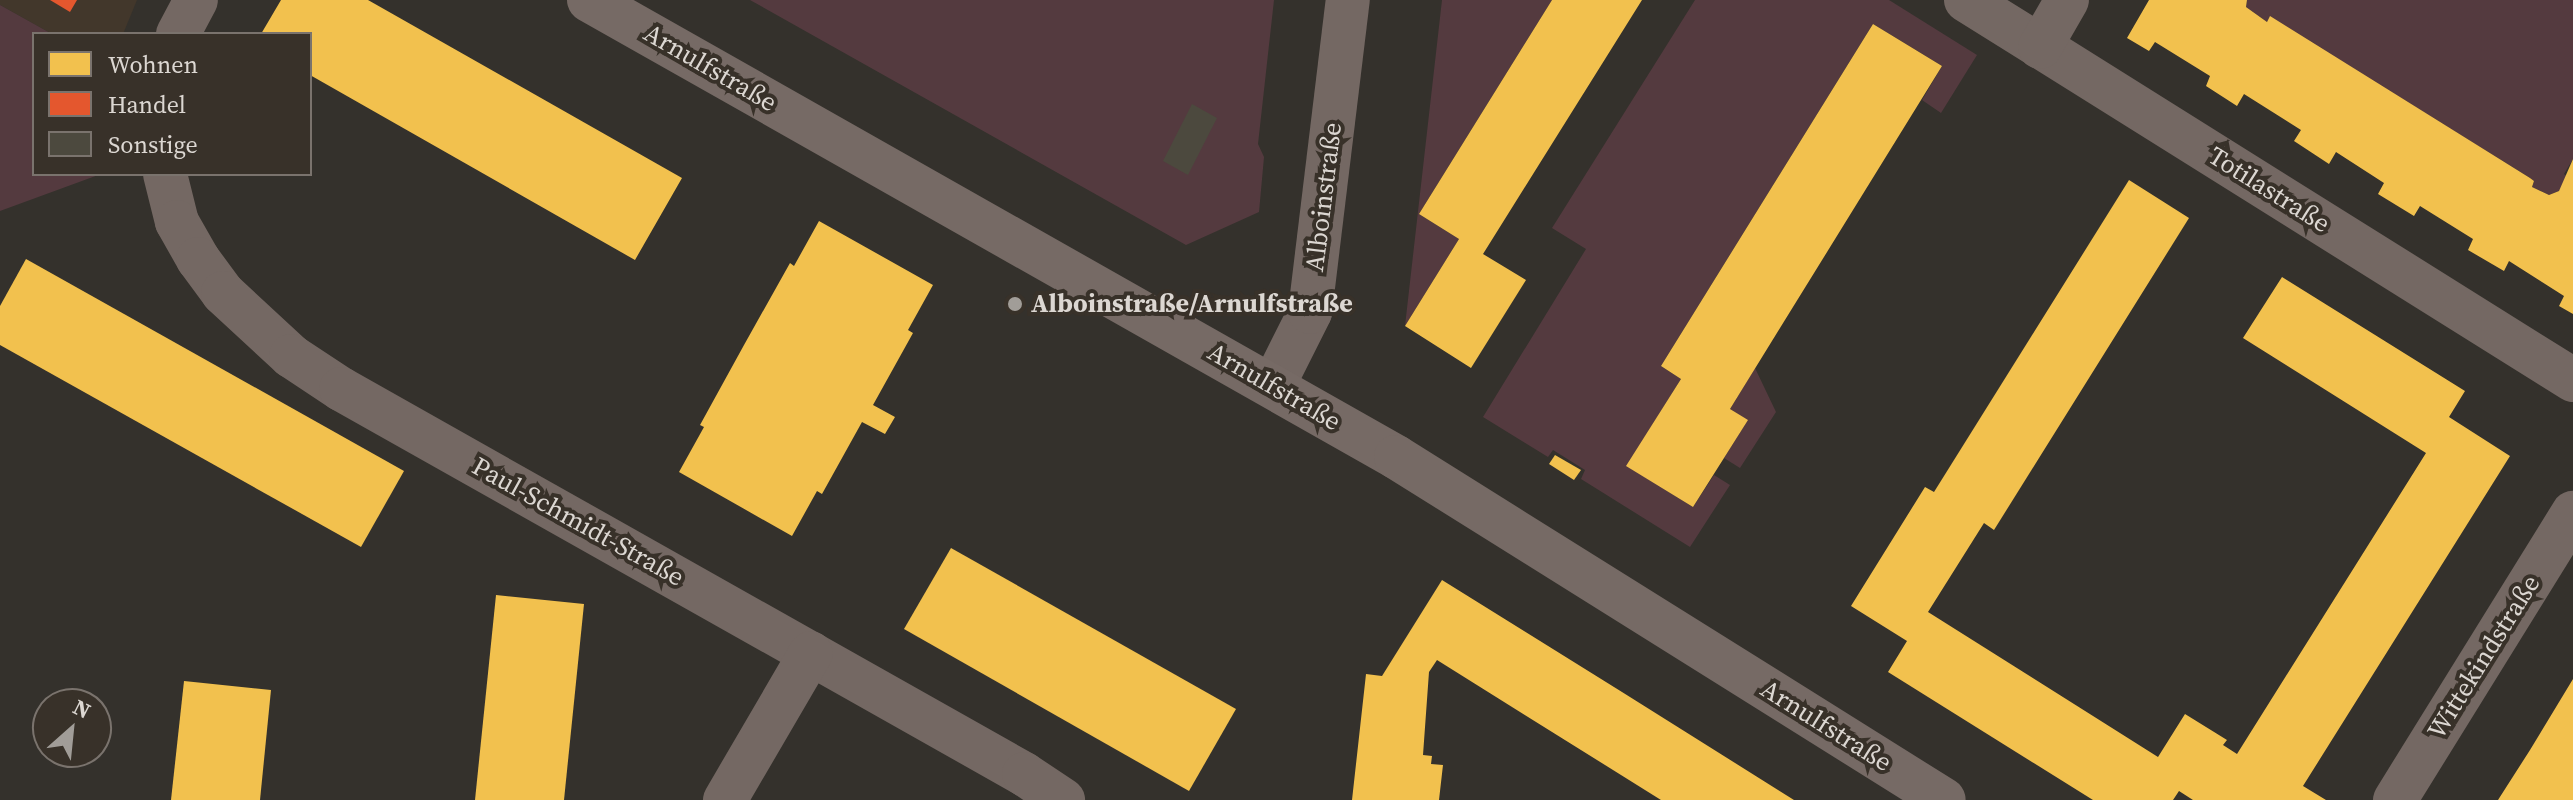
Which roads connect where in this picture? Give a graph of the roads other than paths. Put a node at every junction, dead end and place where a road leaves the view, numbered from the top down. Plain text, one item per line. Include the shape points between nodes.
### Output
1 (196, 0) edge
2 (589, 0) edge
3 (1348, 0) edge
4 (1966, 0) edge
5 (2067, 0) edge
6 (179, 32) edge
7 (2040, 47) junction
8 (166, 176) edge
9 (2573, 380) edge
10 (1273, 386) junction
11 (2573, 513) edge
12 (811, 653) junction
13 (725, 800) edge
14 (1063, 800) edge
15 (1944, 800) edge
16 (2395, 800) edge

1 - 6 street
2 - 10 main road, Arnulfstraße
3 - 10 street, Alboinstraße via 1310,312
4 - 7 street, Totilastraße
5 - 7 street
7 - 9 street, Totilastraße
8 - 12 street, Paul-Schmidt-Straße via 177,222 198,259 223,293 291,356
10 - 15 main road, Arnulfstraße via 1409,465
11 - 16 street, Wittekindstraße
12 - 13 street
12 - 14 street, Paul-Schmidt-Straße

